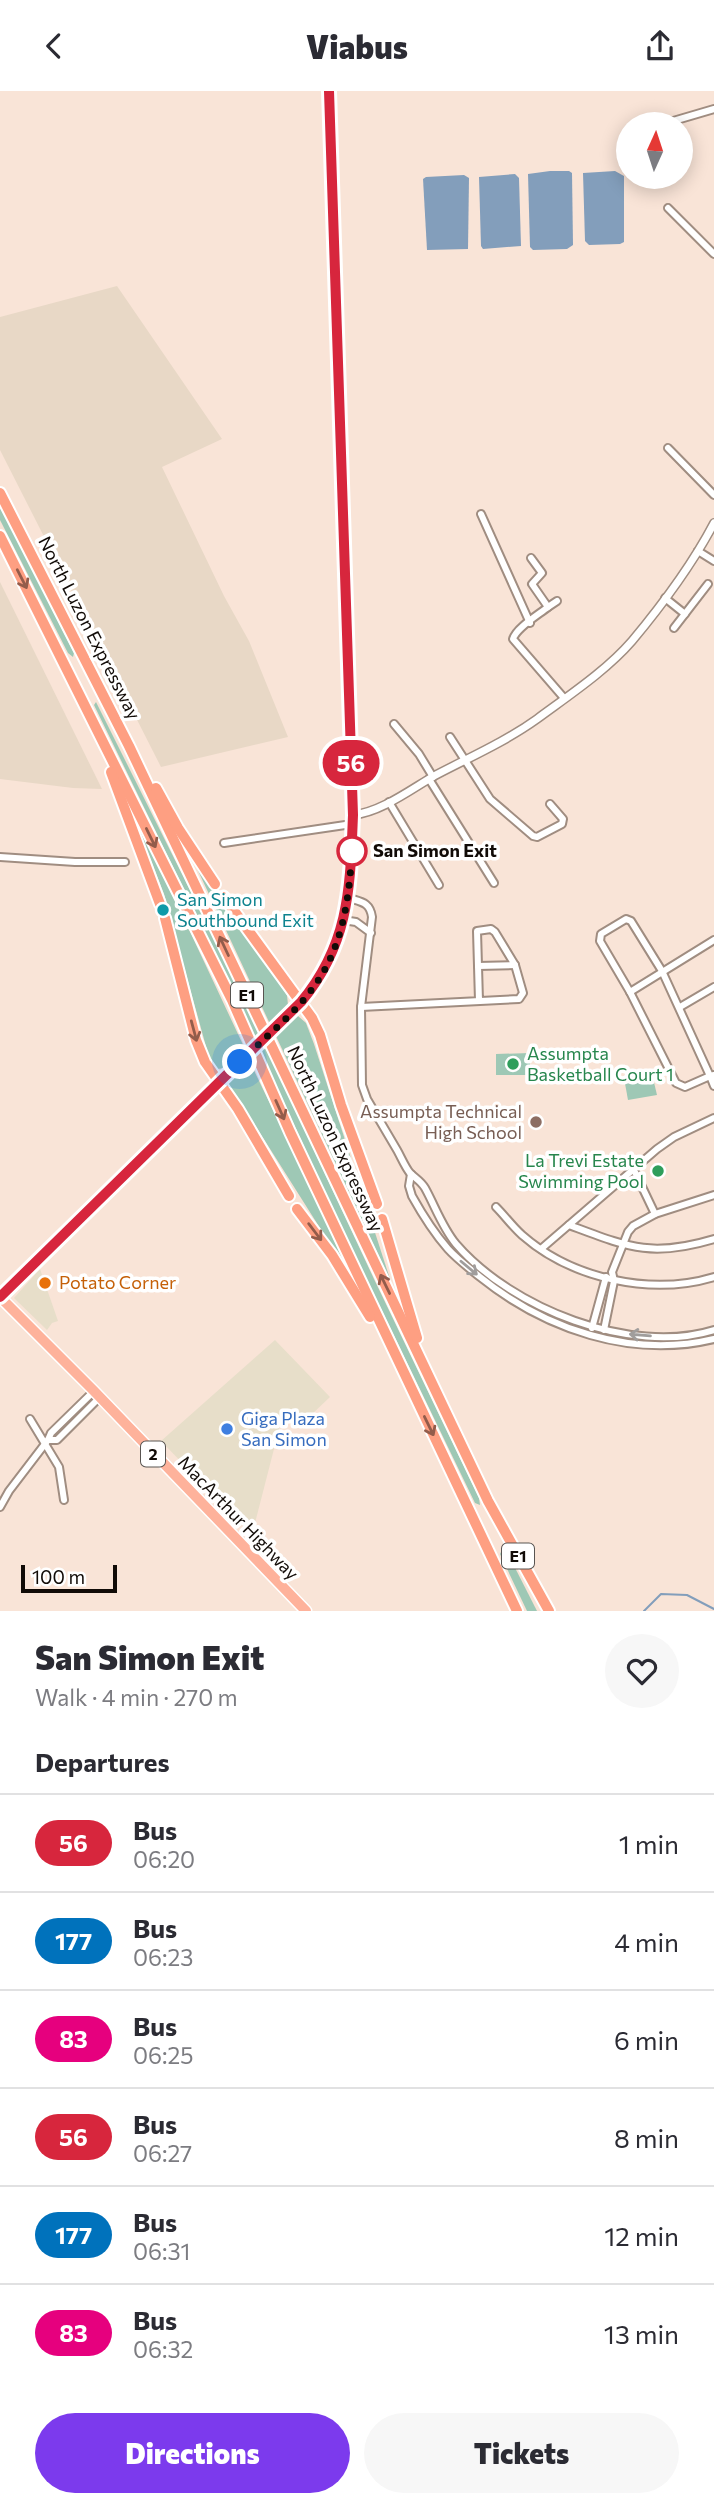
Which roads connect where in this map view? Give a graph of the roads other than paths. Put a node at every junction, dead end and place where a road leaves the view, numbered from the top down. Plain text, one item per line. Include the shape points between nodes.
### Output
1 (329, 91) edge
2 (714, 109) edge
3 (693, 115) edge
4 (668, 208) dead end
5 (714, 254) edge
6 (668, 448) dead end
7 (0, 493) edge
8 (714, 495) edge
9 (481, 514) dead end
10 (714, 523) edge
11 (0, 536) edge
12 (698, 551) junction
13 (531, 558) dead end
14 (714, 561) edge
15 (708, 584) dead end
16 (665, 598) junction
17 (557, 601) dead end
18 (548, 607) junction
19 (685, 614) junction
20 (45, 623) junction
21 (530, 623) junction
22 (674, 628) dead end
23 (564, 698) junction
24 (394, 724) dead end
25 (450, 737) dead end
26 (129, 746) junction
27 (464, 760) junction
28 (431, 778) junction
29 (388, 802) junction
30 (550, 804) dead end
31 (353, 820) junction
32 (223, 843) dead end
33 (0, 857) edge
34 (125, 862) dead end
35 (494, 883) dead end
36 (215, 884) dead end
37 (439, 885) dead end
38 (224, 897) dead end
39 (349, 898) junction
40 (160, 904) dead end
41 (165, 918) dead end
42 (343, 920) junction
43 (371, 933) junction
44 (714, 940) edge
45 (515, 965) junction
46 (478, 966) junction
47 (662, 971) junction
48 (714, 987) edge
49 (630, 992) junction
50 (479, 1001) junction
51 (301, 1002) junction
52 (361, 1007) junction
53 (680, 1007) junction
54 (712, 1075) edge
55 (218, 1082) junction
56 (714, 1086) edge
57 (714, 1118) edge
58 (634, 1170) junction
59 (411, 1174) junction
60 (426, 1190) junction
61 (714, 1195) edge
62 (289, 1196) dead end
63 (412, 1196) junction
64 (377, 1204) dead end
65 (496, 1207) dead end
66 (297, 1209) dead end
67 (655, 1214) junction
68 (439, 1217) junction
69 (382, 1219) dead end
70 (430, 1224) junction
71 (569, 1225) junction
72 (714, 1238) edge
73 (622, 1245) junction
74 (541, 1249) junction
75 (612, 1272) junction
76 (714, 1277) edge
77 (604, 1279) junction
78 (614, 1281) junction
79 (0, 1297) edge
80 (592, 1325) junction
81 (605, 1329) junction
82 (711, 1331) edge
83 (591, 1334) junction
84 (603, 1338) junction
85 (713, 1339) edge
86 (411, 1389) junction
87 (97, 1394) junction
88 (74, 1411) junction
89 (81, 1417) junction
90 (30, 1419) dead end
91 (64, 1421) junction
92 (70, 1428) junction
93 (47, 1441) junction
94 (64, 1500) dead end
95 (488, 1501) junction
96 (0, 1507) edge
97 (306, 1611) edge
98 (517, 1611) edge
99 (549, 1611) edge

1 - 31 main road
2 - 3 street
4 - 5 street
6 - 8 street
7 - 26 highway, North Luzon Expressway / E1
9 - 21 street
10 - 12 street
11 -> 20 highway, North Luzon Expressway / E1
12 - 14 street
12 - 16 street
13 - 18 street via 542,573 532,584
15 - 19 street
16 - 19 street
16 - 23 street via 631,642
17 - 18 street
18 - 21 street
19 - 22 street
20 - 40 highway via 115,781
20 -> 86 highway, North Luzon Expressway / E1 via 232,1000
21 - 23 street via 517,630 513,639
23 - 27 street via 537,719
24 - 28 street via 419,754
25 - 27 street
26 - 36 highway
95 -> 26 highway, North Luzon Expressway / E1
27 - 28 street
27 - 30 street via 490,799 533,836 562,824
28 - 29 street
28 - 35 street
29 - 31 street
29 - 37 street
31 - 32 street
31 - 39 main road
33 - 34 street
38 - 51 highway
39 - 42 main road
39 - 43 street via 369,906
41 -> 55 highway via 196,1040
42 - 43 street via 356,922
42 - 51 main road via 316,983
43 - 52 street
44 - 47 street
45 - 46 street
45 - 46 street via 491,929 477,931
45 - 50 street via 523,993 519,999
46 - 50 street
47 - 49 street
47 - 49 street via 631,921 626,919 601,934 600,941
47 - 53 street
48 - 53 street
49 - 54 street via 679,1086
50 - 52 street
51 - 55 main road, bridge
51 - 64 highway via 320,1035
52 - 59 street via 362,1085
53 - 54 street
54 - 56 street
55 - 62 highway
55 - 79 main road
57 - 58 street via 674,1137
58 - 67 street
58 - 71 street
59 - 60 street
59 - 63 street
60 - 63 street
60 - 68 street
61 - 67 street
63 - 70 street
65 - 74 street
66 -> 86 highway via 332,1255
67 - 73 street via 633,1226
68 - 70 street
68 - 80 street via 456,1244 500,1283
69 - 95 highway via 415,1334
70 -> 83 street via 449,1250 492,1286 555,1323
71 - 73 street
71 - 74 street
72 - 73 street via 684,1248
73 - 75 street
74 - 77 street
75 - 77 street
75 - 78 street
76 - 78 street via 669,1286
77 - 78 street
77 - 80 street
78 - 81 street
79 - 87 highway, MacArthur Highway / 2
80 - 81 street
80 - 83 street
82 -> 81 street via 675,1337
81 - 84 street
82 - 85 street
83 - 84 street
84 - 85 street via 646,1345
86 -> 98 highway, North Luzon Expressway / E1
87 - 88 street
87 - 89 street
87 - 97 highway, MacArthur Highway / 2
88 - 89 street
88 - 91 street
89 - 92 street
90 - 93 street
91 - 92 street
91 - 93 street
92 - 93 street via 57,1440
93 - 94 street via 59,1467
93 - 96 street
95 - 99 highway, North Luzon Expressway / E1

